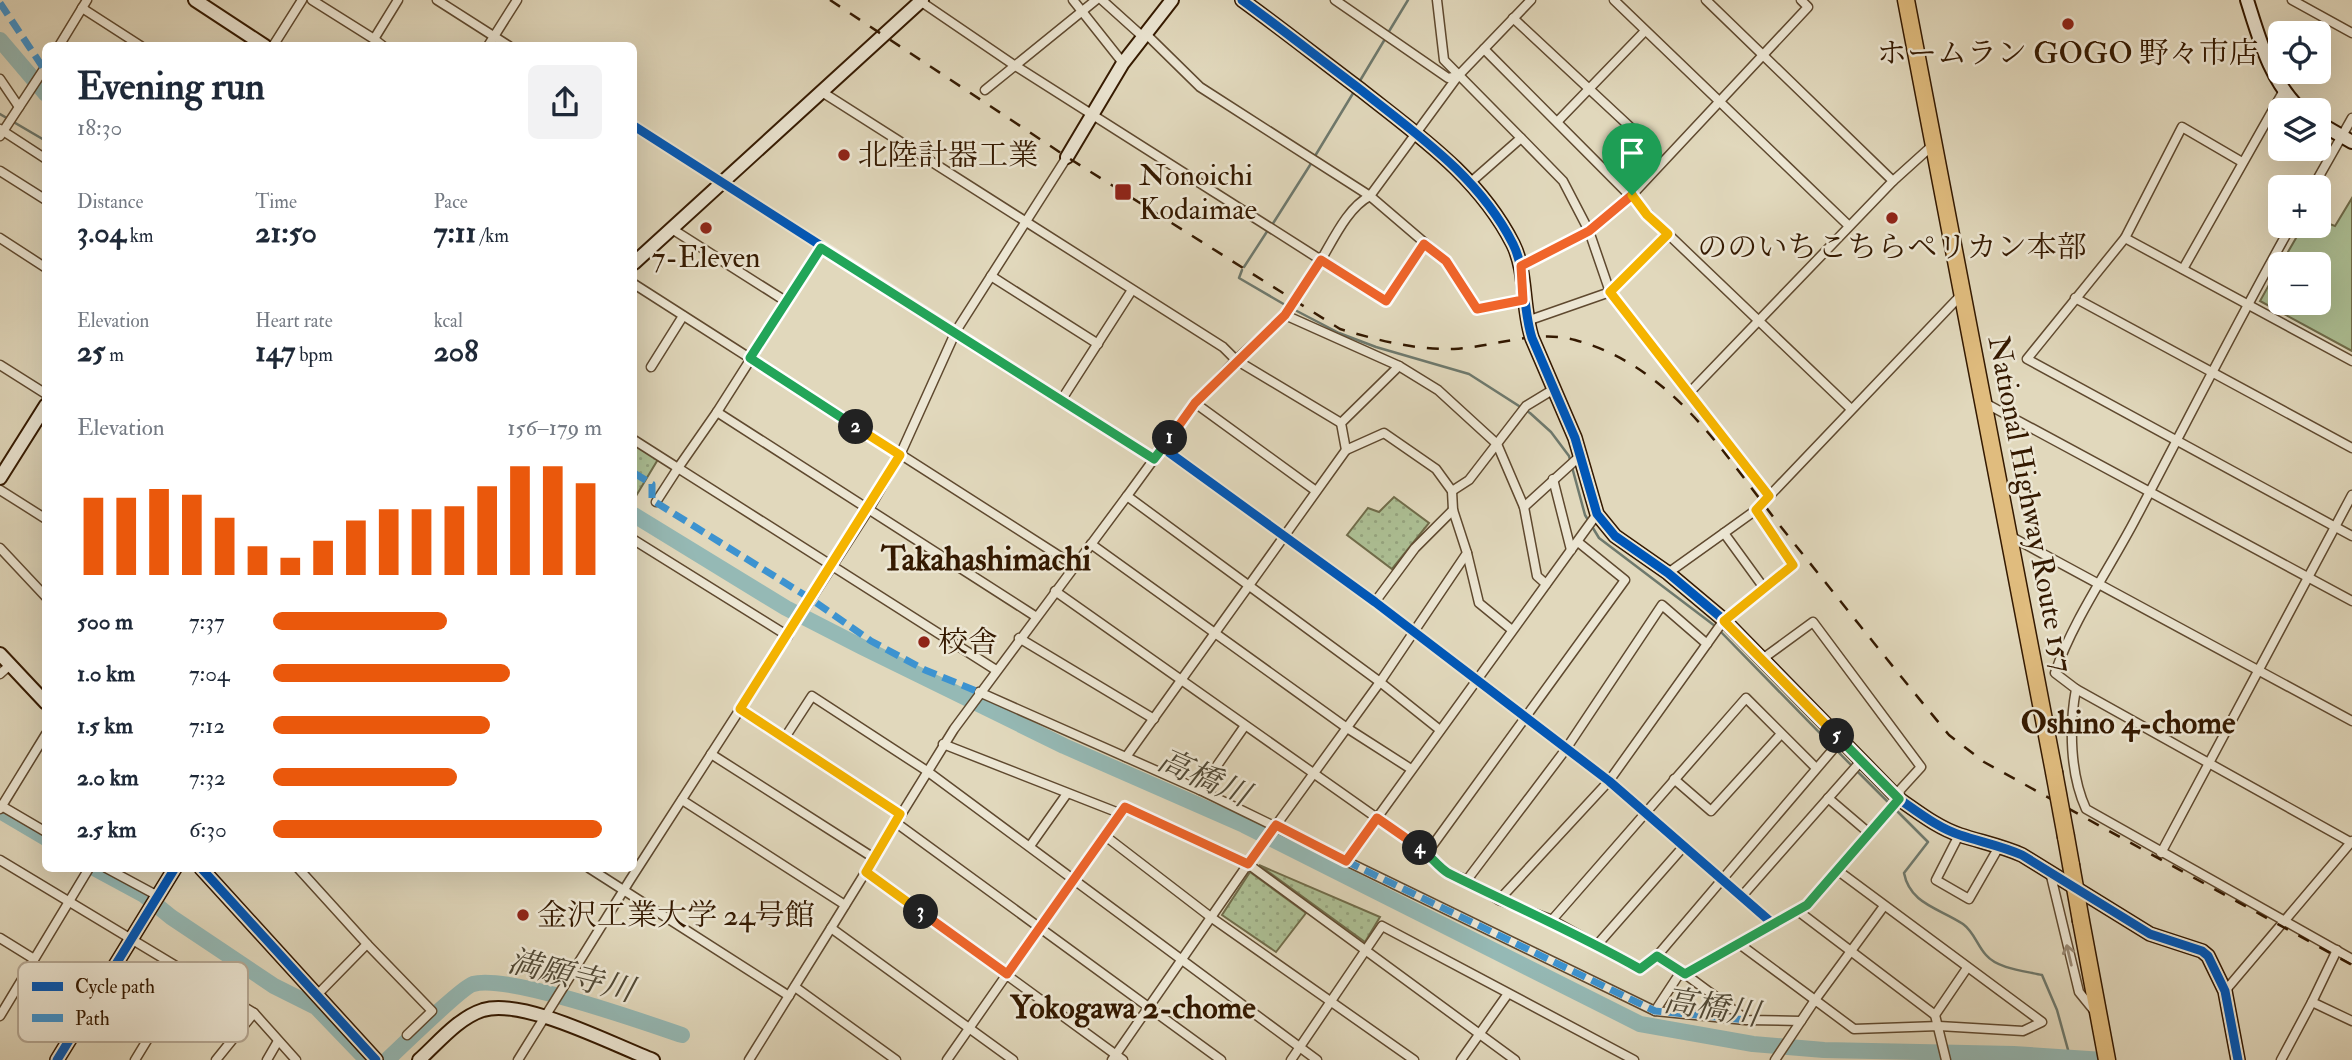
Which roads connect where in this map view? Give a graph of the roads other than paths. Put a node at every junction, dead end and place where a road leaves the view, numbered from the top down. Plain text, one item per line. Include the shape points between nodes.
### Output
1 (195, 0) edge
2 (302, 0) edge
3 (312, 0) edge
4 (398, 0) edge
5 (437, 0) edge
6 (457, 0) edge
7 (517, 0) edge
8 (1073, 0) edge
9 (1096, 0) edge
10 (1102, 0) edge
11 (1172, 0) edge
12 (1242, 0) edge
13 (1335, 0) edge
14 (1437, 0) edge
15 (1531, 0) edge
16 (1614, 0) edge
17 (1706, 0) edge
18 (1801, 0) edge
19 (1906, 0) edge
20 (2247, 0) edge
21 (2292, 0) edge
22 (921, 1) edge
23 (85, 4) edge
24 (451, 9) junction
25 (1082, 12) junction
26 (1513, 18) junction
27 (1645, 31) junction
28 (2352, 33) edge
29 (1144, 35) junction
30 (494, 36) junction
31 (373, 39) junction
32 (61, 42) edge
33 (136, 42) edge
34 (259, 42) edge
35 (275, 42) edge
36 (377, 42) edge
37 (490, 42) edge
38 (503, 42) edge
39 (1485, 49) junction
40 (1763, 55) junction
41 (1123, 63) junction
42 (1014, 65) junction
43 (42, 72) edge
44 (1458, 76) junction
45 (0, 79) edge
46 (1588, 88) junction
47 (985, 90) dead end
48 (822, 92) junction
49 (2283, 92) junction
50 (2289, 98) edge
51 (1719, 101) junction
52 (20, 105) junction
53 (1093, 114) junction
54 (2352, 118) edge
55 (1558, 121) junction
56 (637, 128) edge
57 (2331, 130) edge
58 (2, 131) edge
59 (1415, 131) junction
60 (1521, 138) junction
61 (1643, 139) dead end
62 (2347, 139) edge
63 (1934, 144) junction
64 (42, 156) edge
65 (1067, 157) joint
66 (2242, 162) junction
67 (0, 171) edge
68 (2322, 175) edge
69 (1893, 181) junction
70 (1471, 182) junction
71 (723, 183) junction
72 (1632, 195) junction
73 (1370, 196) junction
74 (42, 197) edge
75 (1025, 220) junction
76 (1849, 225) junction
77 (672, 229) junction
78 (1589, 231) junction
79 (1668, 234) junction
80 (0, 238) edge
81 (2125, 238) junction
82 (2284, 238) edge
83 (1424, 244) junction
84 (821, 248) junction
85 (637, 260) edge
86 (1321, 260) junction
87 (42, 265) edge
88 (1521, 266) junction
89 (2183, 269) junction
90 (990, 276) junction
91 (637, 286) edge
92 (1132, 290) junction
93 (1610, 292) junction
94 (1962, 293) junction
95 (2075, 298) junction
96 (1523, 300) junction
97 (787, 302) junction
98 (2247, 303) junction
99 (1288, 310) junction
100 (683, 316) junction
101 (1758, 320) junction
102 (1527, 321) junction
103 (956, 331) junction
104 (1098, 344) junction
105 (750, 358) junction
106 (1237, 360) junction
107 (2352, 360) edge
108 (0, 365) edge
109 (1399, 366) junction
110 (651, 367) dead end
111 (2212, 372) junction
112 (1555, 389) junction
113 (42, 391) edge
114 (1690, 392) junction
115 (1062, 399) junction
116 (1195, 403) junction
117 (1985, 403) junction
118 (1850, 408) junction
119 (42, 411) edge
120 (717, 412) junction
121 (1341, 424) junction
122 (2177, 441) junction
123 (637, 442) edge
124 (1497, 444) junction
125 (1163, 448) junction
126 (2352, 448) edge
127 (1346, 450) junction
128 (900, 455) junction
129 (1578, 457) junction
130 (1154, 459) junction
131 (678, 468) junction
132 (0, 478) edge
133 (1553, 479) junction
134 (0, 490) edge
135 (1316, 491) junction
136 (1451, 491) junction
137 (2150, 492) junction
138 (2352, 495) edge
139 (1127, 496) junction
140 (1769, 496) junction
141 (656, 502) dead end
142 (1524, 507) junction
143 (869, 509) junction
144 (1453, 510) junction
145 (1756, 510) junction
146 (42, 516) edge
147 (1592, 520) junction
148 (2335, 526) junction
149 (1724, 533) junction
150 (1285, 536) junction
151 (2010, 536) junction
152 (2352, 536) edge
153 (1578, 541) junction
154 (637, 542) edge
155 (1091, 544) junction
156 (0, 548) edge
157 (1571, 550) junction
158 (1467, 553) junction
159 (832, 565) junction
160 (1074, 566) junction
161 (1668, 573) junction
162 (2308, 577) junction
163 (2102, 583) junction
164 (1248, 584) junction
165 (1546, 584) junction
166 (1764, 588) junction
167 (1055, 591) junction
168 (42, 593) edge
169 (2352, 601) edge
170 (1375, 602) junction
171 (1035, 616) junction
172 (1720, 626) junction
173 (1512, 630) junction
174 (1412, 631) junction
175 (1215, 632) junction
176 (788, 636) junction
177 (1019, 638) junction
178 (1707, 644) junction
179 (0, 654) edge
180 (1762, 660) junction
181 (5, 669) edge
182 (996, 670) junction
183 (2259, 670) junction
184 (1477, 678) junction
185 (1182, 680) junction
186 (1380, 682) junction
187 (2076, 689) junction
188 (979, 692) junction
189 (42, 700) edge
190 (740, 709) junction
191 (1154, 719) junction
192 (1526, 719) junction
193 (2352, 721) edge
194 (1244, 727) junction
195 (1347, 728) junction
196 (1440, 730) junction
197 (1781, 734) junction
198 (784, 739) junction
199 (42, 740) edge
200 (943, 744) junction
201 (1836, 745) junction
202 (1566, 749) junction
203 (711, 754) junction
204 (1126, 757) junction
205 (2208, 763) junction
206 (1857, 766) junction
207 (1815, 767) junction
208 (1411, 769) junction
209 (927, 771) junction
210 (1315, 775) junction
211 (1674, 779) junction
212 (1609, 781) junction
213 (1200, 790) junction
214 (1066, 795) junction
215 (1828, 798) junction
216 (682, 800) junction
217 (1894, 804) junction
218 (1, 807) edge
219 (1645, 812) junction
220 (1119, 813) junction
221 (898, 818) junction
222 (1377, 818) junction
223 (1276, 825) junction
224 (42, 830) edge
225 (1869, 833) junction
226 (1104, 835) junction
227 (1959, 835) junction
228 (2352, 842) edge
229 (2000, 845) junction
230 (1030, 846) junction
231 (1684, 846) junction
232 (1427, 853) junction
233 (2161, 853) junction
234 (874, 858) junction
235 (0, 860) edge
236 (1250, 860) junction
237 (1346, 861) junction
238 (637, 869) edge
239 (1837, 870) junction
240 (87, 872) edge
241 (112, 872) edge
242 (174, 872) edge
243 (205, 872) edge
244 (302, 872) edge
245 (595, 872) edge
246 (635, 872) edge
247 (866, 872) junction
248 (2050, 872) junction
249 (1073, 878) junction
250 (1722, 878) junction
251 (1467, 880) junction
252 (623, 890) junction
253 (1742, 896) junction
254 (156, 900) junction
255 (1499, 900) junction
256 (69, 901) junction
257 (845, 905) junction
258 (1884, 906) junction
259 (1798, 911) junction
260 (1212, 918) junction
261 (1552, 920) junction
262 (2286, 921) junction
263 (1772, 923) junction
264 (1040, 928) junction
265 (831, 929) junction
266 (0, 939) edge
267 (131, 940) junction
268 (1738, 943) junction
269 (367, 944) junction
270 (1597, 945) junction
271 (1367, 950) junction
272 (2337, 950) junction
273 (1851, 952) junction
274 (1657, 956) junction
275 (2352, 958) edge
276 (34, 959) junction
277 (1183, 960) junction
278 (32, 962) edge
279 (117, 962) edge
280 (169, 962) edge
281 (1967, 968) junction
282 (1007, 974) junction
283 (1685, 974) junction
284 (18, 986) edge
285 (795, 986) junction
286 (2225, 991) junction
287 (317, 995) junction
288 (1507, 995) junction
289 (789, 996) junction
290 (1815, 1000) junction
291 (1333, 1002) junction
292 (2312, 1002) junction
293 (1148, 1007) junction
294 (248, 1009) edge
295 (1655, 1011) junction
296 (254, 1013) junction
297 (1935, 1015) junction
298 (0, 1016) edge
299 (545, 1018) junction
300 (248, 1020) edge
301 (1747, 1020) junction
302 (2100, 1021) junction
303 (2352, 1021) edge
304 (1799, 1023) junction
305 (1939, 1026) junction
306 (969, 1028) junction
307 (1480, 1034) junction
308 (407, 1035) dead end
309 (278, 1041) junction
310 (68, 1042) edge
311 (146, 1042) edge
312 (231, 1042) edge
313 (1300, 1047) junction
314 (630, 1056) edge
315 (1117, 1058) edge
316 (57, 1060) edge
317 (135, 1060) edge
318 (216, 1060) edge
319 (267, 1060) edge
320 (296, 1060) edge
321 (376, 1060) edge
322 (419, 1060) edge
323 (518, 1060) edge
324 (653, 1060) edge
325 (749, 1060) edge
326 (896, 1060) edge
327 (947, 1060) edge
328 (1013, 1060) edge
329 (1221, 1060) edge
330 (1291, 1060) edge
331 (1317, 1060) edge
332 (1414, 1060) edge
333 (1461, 1060) edge
334 (1515, 1060) edge
335 (1634, 1060) edge
336 (1775, 1060) edge
337 (1945, 1060) edge
338 (2107, 1060) edge
339 (2238, 1060) edge
340 (2281, 1060) edge

1 - 34 street
2 - 35 street
3 - 31 street
4 - 31 street
5 - 24 street
6 - 24 street
7 - 30 street
8 - 25 street
9 - 25 street
10 - 29 street
11 - 29 street
12 - 59 street
13 - 44 street via 1448,78
14 - 44 street via 1444,60
15 - 26 street
16 - 27 street
17 - 40 street
18 - 40 street via 1808,7
19 - 63 highway, National Highway Route 157
20 - 49 street
21 - 28 street
22 - 42 street
22 - 48 street
23 - 32 street
23 - 33 street
24 - 30 street
25 - 41 street
25 - 42 street
26 - 39 street
26 - 46 street
27 - 46 street
27 - 51 street
29 - 41 street
29 - 73 street via 1200,87
30 - 37 street
30 - 38 street
31 - 36 street
39 - 44 street
39 - 55 street
40 - 51 street
40 - 69 street
41 - 53 street
42 - 47 street
42 - 53 street
43 - 52 street
44 - 59 street
44 - 60 street
45 - 52 street
46 - 55 street
46 - 61 street
48 - 71 street
48 - 75 street
49 - 50 street
49 - 66 street
51 - 72 street
51 - 76 street
52 - 58 street
53 - 65 street
53 - 86 street
54 - 62 street
55 - 72 street
56 - 71 street
57 - 62 street
58 - 64 street
59 - 70 street
59 - 73 street
60 - 70 street
60 - 78 street via 1563,181
62 - 68 street
63 - 69 street
63 - 94 highway, National Highway Route 157
65 - 75 street
66 - 81 street via 2182,127
66 - 89 street
67 - 74 street
69 - 76 street
70 - 88 street via 1514,245
71 - 77 street
71 - 84 street
72 - 78 street
72 - 79 street
73 - 83 street
73 - 86 street via 1343,224
75 - 90 street
75 - 92 street
76 - 101 street
77 - 85 street
77 - 97 street
78 - 88 street
78 - 93 street
79 - 93 street
79 - 101 street
80 - 87 street
81 - 89 street
81 - 95 street
82 - 98 street
83 - 86 street via 1386,301
83 - 96 street via 1446,261 1477,309
84 - 97 street
84 - 103 street
86 - 99 street
88 - 96 street
89 - 98 street
90 - 103 street
90 - 104 street
91 - 100 street
92 - 104 street
92 - 106 street
93 - 102 street
93 - 114 street
94 - 117 highway, National Highway Route 157
94 - 118 street
95 - 111 street
95 - 122 street via 2027,359
96 - 102 street
97 - 105 street
98 - 107 street
98 - 111 street
99 - 106 street
99 - 109 street
100 - 105 street
100 - 110 street
101 - 114 street
101 - 118 street
102 - 112 street
103 - 115 street
103 - 128 street
104 - 115 street
105 - 120 street
105 - 128 street
106 - 116 street
106 - 121 street
108 - 113 street
109 - 121 street
109 - 124 street via 1438,390
111 - 122 street
111 - 126 street
112 - 124 street via 1524,409
112 - 129 street
114 - 140 street
115 - 130 street
116 - 125 street
116 - 135 street
117 - 137 street
117 - 151 highway, National Highway Route 157
118 - 140 street
119 - 132 street
120 - 131 street
120 - 143 street
121 - 127 street
122 - 137 street
122 - 148 street
123 - 131 street
124 - 136 street via 1469,480
124 - 142 street
125 - 130 street
125 - 150 street
127 - 135 street
127 - 136 street via 1384,433 1436,470
128 - 143 street
128 - 160 street
129 - 133 street
129 - 147 street
130 - 139 street
131 - 141 street
131 - 159 street
133 - 142 street
133 - 157 street
134 - 146 street
135 - 150 street
136 - 144 street
137 - 162 street
137 - 163 street
138 - 148 street
139 - 155 street
139 - 164 street
140 - 145 street
142 - 165 street via 1536,576
143 - 159 street
143 - 171 street
144 - 158 street
144 - 170 street via 1415,548
145 - 149 street
145 - 166 street via 1793,565
147 - 153 street
147 - 161 street
148 - 152 street
148 - 162 street
149 - 161 street
149 - 166 street
150 - 164 street
150 - 170 street
151 - 163 street
151 - 302 highway, National Highway Route 157, bridge
153 - 157 street
153 - 192 street via 1625,580
154 - 176 street
155 - 160 street
155 - 175 street
156 - 168 street
157 - 165 street
158 - 173 street via 1479,603
158 - 174 street
159 - 176 street
159 - 182 street
160 - 167 street
161 - 172 street
162 - 169 street
162 - 183 street
163 - 183 street
163 - 187 street via 2065,645 2055,673
164 - 175 street
164 - 186 street
165 - 173 street
166 - 172 street
167 - 171 street
167 - 185 street
170 - 174 street
171 - 177 street
172 - 178 street
172 - 180 street
173 - 184 street
174 - 184 street
174 - 186 street
175 - 185 street
175 - 195 street
176 - 190 street
177 - 182 street
177 - 191 street
178 - 202 street via 1662,605
178 - 212 street
179 - 181 street
180 - 201 street
180 - 217 street via 1813,622 1921,767
181 - 189 street
182 - 188 street
183 - 193 street
183 - 205 street
184 - 192 street
184 - 196 street
185 - 191 street
185 - 194 street
186 - 195 street
186 - 196 street
187 - 205 street
187 - 233 street via 2074,764 2086,809
188 - 200 street
188 - 204 street
190 - 198 street
190 - 203 street
191 - 204 street
192 - 202 street
192 - 232 street
194 - 210 street
194 - 213 street
195 - 208 street
195 - 210 street
196 - 208 street
197 - 207 street
197 - 211 street via 1711,811
197 - 211 street via 1746,698
198 - 209 street via 812,695
198 - 221 street
199 - 218 street
200 - 209 street
200 - 214 street
201 - 206 street
201 - 207 street
202 - 212 street
202 - 251 street
203 - 216 street
203 - 234 street
204 - 213 street
205 - 228 street
205 - 233 street
206 - 215 street
206 - 217 street
207 - 250 street
208 - 222 street
209 - 221 street
209 - 230 street
210 - 222 street
210 - 223 street
211 - 219 street
212 - 219 street
212 - 255 street
213 - 223 street
214 - 220 street
214 - 230 street
215 - 225 street
215 - 253 street
216 - 238 street
216 - 257 street
217 - 225 street
217 - 227 street
218 - 224 street
219 - 231 street
219 - 261 street
220 - 226 street
220 - 236 street via 1125,807
221 - 234 street
221 - 264 street
222 - 232 street
222 - 237 street
223 - 236 street
223 - 237 street
225 - 239 street
226 - 249 street
226 - 260 street
227 - 229 street
227 - 229 street via 1936,880 1969,899
228 - 262 street
229 - 248 street
230 - 249 street
231 - 250 street
231 - 270 street
232 - 251 street via 1446,872
233 - 262 street
234 - 247 street
235 - 256 street
236 - 260 street
236 - 271 street
237 - 295 street
239 - 258 street
239 - 259 street
240 - 256 street
241 - 254 street
242 - 254 street
243 - 287 street
244 - 269 street
245 - 252 street
246 - 252 street
247 - 257 street
247 - 282 street
248 - 286 street via 2150,934 2202,951 2214,963
302 -> 248 street via 2079,992
249 - 264 street
249 - 277 street
250 - 253 street
250 - 274 street
251 - 255 street
252 - 289 street
252 - 299 street
253 - 263 street
254 - 267 street
255 - 261 street
256 - 267 street
256 - 276 street
257 - 265 street
258 - 273 street
258 - 281 street
259 - 263 street
259 - 273 street
260 - 277 street
260 - 291 street
261 - 270 street
262 - 272 street
262 - 286 street
263 - 268 street
264 - 282 street
264 - 293 street
265 - 285 street
265 - 306 street
266 - 276 street
267 - 279 street
267 - 280 street
268 - 283 street
268 - 290 street
269 - 287 street
269 - 308 street via 432,1011
270 - 274 street via 1640,969
271 - 288 street via 1382,926
271 - 291 street
271 - 307 street
272 - 275 street
272 - 292 street
273 - 290 street
273 - 297 street
274 - 283 street
276 - 278 street
277 - 293 street
277 - 313 street
281 - 297 street
281 - 305 street via 2042,1022 2023,1031
282 - 306 street
282 - 315 street
283 - 295 street via 1678,976
283 - 301 street
284 - 298 street
285 - 289 street
285 - 326 street
286 - 339 street
287 - 321 street
288 - 307 street
288 - 335 street
289 - 325 street
290 - 304 street
290 - 305 street via 1854,1029
291 - 313 street
291 - 332 street
292 - 303 street
292 - 340 street
293 - 315 street
293 - 329 street
294 - 296 street
295 - 301 street
296 - 300 street
296 - 309 street
297 - 305 street
299 - 314 street
299 - 322 street via 525,1009 482,1011 464,1020
299 - 323 street
301 - 304 street
302 - 338 highway, National Highway Route 157
304 - 336 street
305 - 337 street
306 - 327 street
306 - 328 street
307 - 333 street
307 - 334 street
309 - 319 street
309 - 320 street
310 - 316 street
311 - 317 street
312 - 318 street
313 - 330 street
313 - 331 street
314 - 324 street

